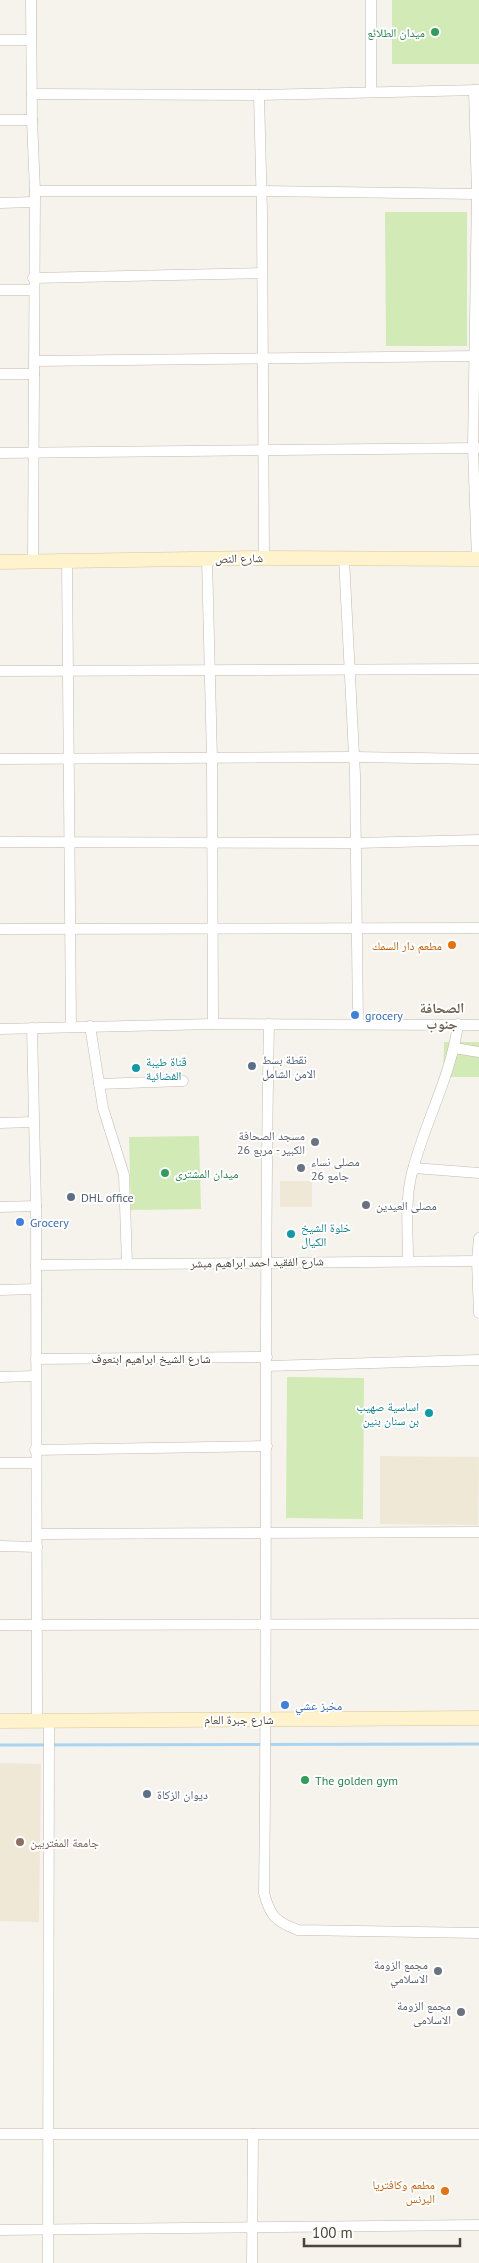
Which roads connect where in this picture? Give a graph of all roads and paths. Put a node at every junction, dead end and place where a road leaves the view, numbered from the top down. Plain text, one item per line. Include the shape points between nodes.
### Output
1 (31, 0) edge
2 (371, 0) edge
3 (0, 40) edge
4 (31, 40) junction
5 (477, 90) edge
6 (371, 92) junction
7 (32, 94) junction
8 (259, 95) junction
9 (0, 120) edge
10 (32, 120) junction
11 (477, 188) edge
12 (35, 191) junction
13 (262, 191) junction
14 (34, 202) junction
15 (0, 203) edge
16 (262, 274) junction
17 (477, 274) edge
18 (34, 278) junction
19 (0, 290) edge
20 (34, 290) junction
21 (476, 356) edge
22 (262, 357) junction
23 (34, 361) junction
24 (0, 374) edge
25 (34, 374) junction
26 (476, 448) edge
27 (262, 450) junction
28 (34, 452) junction
29 (0, 453) edge
30 (264, 558) junction
31 (344, 558) junction
32 (207, 559) junction
33 (478, 559) edge
34 (67, 560) junction
35 (33, 561) junction
36 (0, 562) edge
37 (349, 668) junction
38 (479, 669) edge
39 (0, 671) edge
40 (210, 671) junction
41 (68, 672) junction
42 (354, 757) junction
43 (0, 759) edge
44 (69, 759) junction
45 (212, 759) junction
46 (479, 759) edge
47 (479, 840) edge
48 (0, 842) edge
49 (69, 843) junction
50 (212, 843) junction
51 (356, 843) junction
52 (70, 928) junction
53 (213, 928) junction
54 (479, 928) edge
55 (0, 929) edge
56 (358, 929) junction
57 (213, 1024) junction
58 (268, 1024) junction
59 (358, 1024) junction
60 (458, 1024) junction
61 (479, 1025) edge
62 (71, 1026) junction
63 (90, 1026) junction
64 (32, 1028) junction
65 (0, 1029) edge
66 (455, 1048) junction
67 (479, 1052) edge
68 (184, 1081) dead end
69 (99, 1084) junction
70 (33, 1122) junction
71 (0, 1123) edge
72 (414, 1168) junction
73 (479, 1173) edge
74 (36, 1206) junction
75 (0, 1207) edge
76 (479, 1238) edge
77 (408, 1261) junction
78 (478, 1261) edge
79 (267, 1262) junction
80 (127, 1264) junction
81 (36, 1265) junction
82 (36, 1289) junction
83 (0, 1290) edge
84 (479, 1313) edge
85 (36, 1359) junction
86 (479, 1360) edge
87 (267, 1362) junction
88 (36, 1376) junction
89 (0, 1377) edge
90 (267, 1446) junction
91 (35, 1450) junction
92 (0, 1463) edge
93 (35, 1463) junction
94 (266, 1532) junction
95 (479, 1532) edge
96 (37, 1534) junction
97 (0, 1546) edge
98 (37, 1547) junction
99 (479, 1624) edge
100 (0, 1625) edge
101 (266, 1625) junction
102 (37, 1626) junction
103 (479, 1718) edge
104 (266, 1719) junction
105 (43, 1720) junction
106 (0, 1721) edge
107 (479, 1933) edge
108 (0, 2134) edge
109 (48, 2134) junction
110 (253, 2134) junction
111 (479, 2134) edge
112 (479, 2225) edge
113 (252, 2228) junction
114 (0, 2230) edge
115 (48, 2230) junction
116 (48, 2263) edge
117 (252, 2263) edge

1 - 4 street
2 - 6 street
3 - 4 street
4 - 7 street
5 - 6 street
5 - 11 street
6 - 8 street
7 - 8 street
7 - 10 street
8 - 13 street
9 - 10 street
10 - 12 street
11 - 13 street
11 - 17 street
12 - 13 street
12 - 14 street
13 - 16 street
14 - 15 street
14 - 18 street
16 - 18 street
16 - 22 street
17 - 21 street
18 - 20 street
19 - 20 street
20 - 23 street
21 - 22 street
21 - 26 street
22 - 23 street
22 - 27 street
23 - 25 street
24 - 25 street
25 - 28 street
26 - 27 street
26 - 33 street
27 - 28 street
27 - 30 street
28 - 29 street
28 - 35 street
30 - 31 street, شارع النص
30 - 32 street, شارع النص
31 - 33 street, شارع النص
31 - 37 street
32 - 34 street, شارع النص
32 - 40 street
34 - 35 street, شارع النص
34 - 41 street
35 - 36 street, شارع النص
37 - 38 street
37 - 40 street
37 - 42 street
39 - 41 street
40 - 41 street
40 - 45 street
41 - 44 street
42 - 45 street
42 - 46 street
42 - 51 street
43 - 44 street
44 - 45 street
44 - 49 street
45 - 50 street
47 - 51 street
48 - 49 street
49 - 50 street
49 - 52 street
50 - 51 street
50 - 53 street
51 - 56 street
52 - 53 street
52 - 55 street
52 - 62 street
53 - 56 street
53 - 57 street
54 - 56 street
56 - 59 street
57 - 58 street
57 - 63 street
58 - 59 street
58 - 79 street
59 - 60 street
60 - 61 street
60 - 66 street
62 - 63 street
62 - 64 street
63 - 69 street
64 - 65 street
64 - 70 street
66 - 67 street
66 - 72 street
68 - 69 street
69 - 80 street via 124,1175
70 - 71 street
70 - 74 street
72 - 73 street
72 - 77 street via 410,1186
74 - 75 street
74 - 81 street
76 - 78 street
77 - 78 street, شارع الفقيد احمد ابراهيم مبشر
77 - 79 street, شارع الفقيد احمد ابراهيم مبشر
78 - 84 street
79 - 80 street, شارع الفقيد احمد ابراهيم مبشر
79 - 87 street
80 - 81 street, شارع الفقيد احمد ابراهيم مبشر
81 - 82 street
82 - 83 street
82 - 85 street
85 - 87 street, شارع الشيخ ابراهيم ابنعوف
85 - 88 street
86 - 87 street, شارع الشيخ ابراهيم ابنعوف
87 - 90 street
88 - 89 street
88 - 91 street
90 - 91 street
90 - 94 street
91 - 93 street
92 - 93 street
93 - 96 street
94 - 95 street
94 - 96 street
94 - 101 street
96 - 98 street
97 - 98 street
98 - 102 street
99 - 101 street
100 - 102 street
101 - 102 street
101 - 104 street
102 - 105 street
103 - 104 street, شارع جبرة العام
104 - 105 street, شارع جبرة العام
104 - 107 street via 264,1893 268,1910 281,1923 298,1930
105 - 106 street, شارع جبرة العام
105 - 109 street
108 - 109 street
109 - 110 street
109 - 115 street
110 - 111 street
110 - 113 street
112 - 113 street
113 - 115 street
113 - 117 street
114 - 115 street
115 - 116 street

